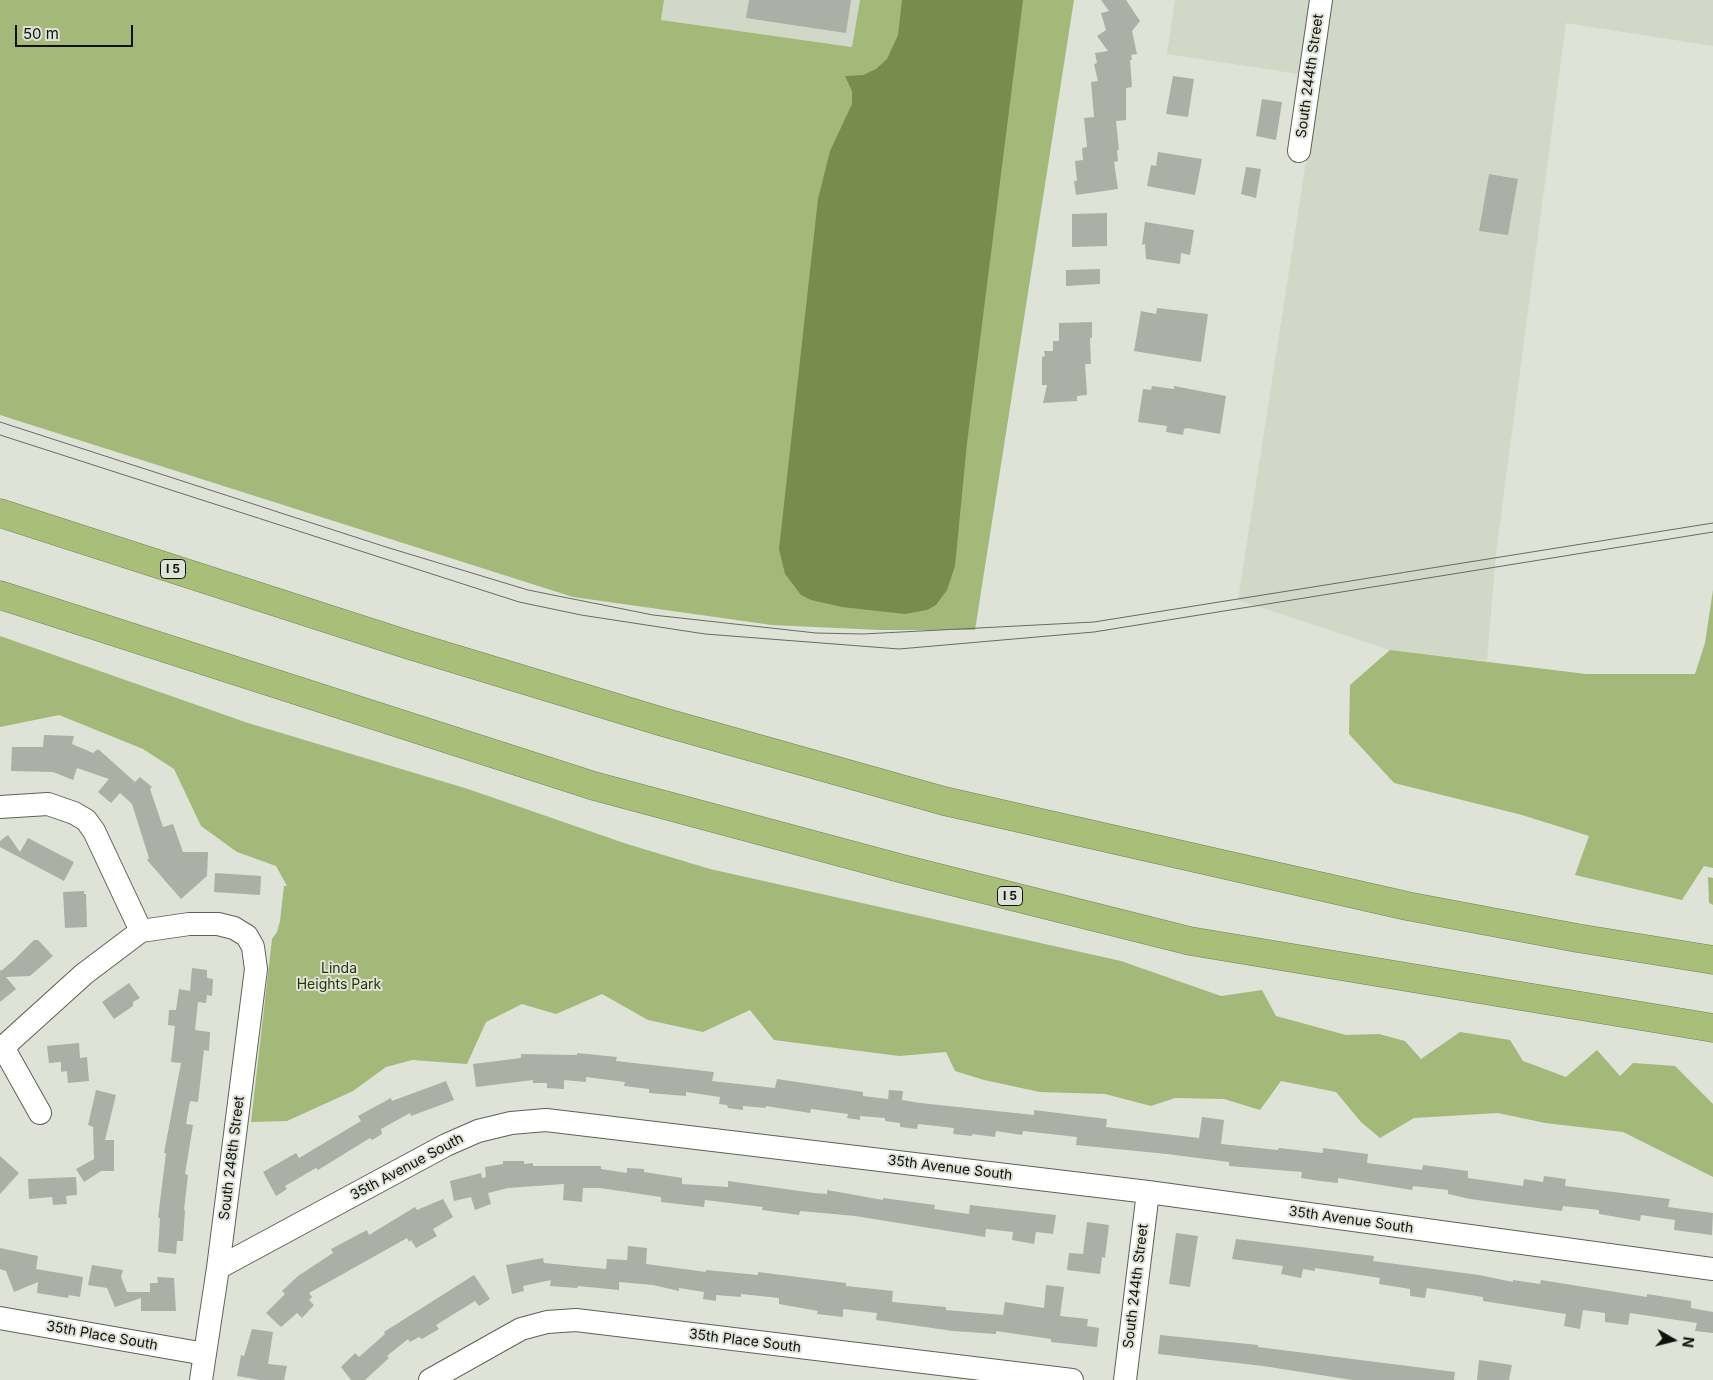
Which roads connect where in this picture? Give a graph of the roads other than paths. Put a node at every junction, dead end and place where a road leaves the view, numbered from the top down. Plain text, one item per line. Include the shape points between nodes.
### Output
1 (1321, 0) edge
2 (1299, 151) dead end
3 (0, 513) edge
4 (0, 595) edge
5 (0, 807) edge
6 (141, 931) junction
7 (1713, 960) edge
8 (1713, 1028) edge
9 (2, 1049) edge
10 (40, 1114) dead end
11 (1148, 1192) junction
12 (218, 1268) junction
13 (1713, 1269) edge
14 (0, 1318) edge
15 (204, 1354) junction
16 (201, 1380) edge
17 (430, 1380) edge
18 (1072, 1380) edge
19 (1125, 1380) edge

1 - 2 street, South 244th Street
3 - 7 highway, I 5 via 428,651 944,802 1408,906
4 - 8 highway, I 5 via 594,786 903,869 1190,941
5 - 6 street via 48,804 86,820
6 - 9 street via 84,974
6 - 12 street, South 248th Street via 218,924 247,936 253,947 256,969
9 - 10 street
11 - 12 street, 35th Avenue South via 546,1120 510,1123 478,1131 446,1145
11 - 13 street, 35th Avenue South
11 - 19 street, South 244th Street
12 - 15 street, South 248th Street
14 - 15 street, 35th Place South
15 - 16 street, South 248th Street
17 - 18 street, 35th Place South via 521,1329 547,1322 576,1320

